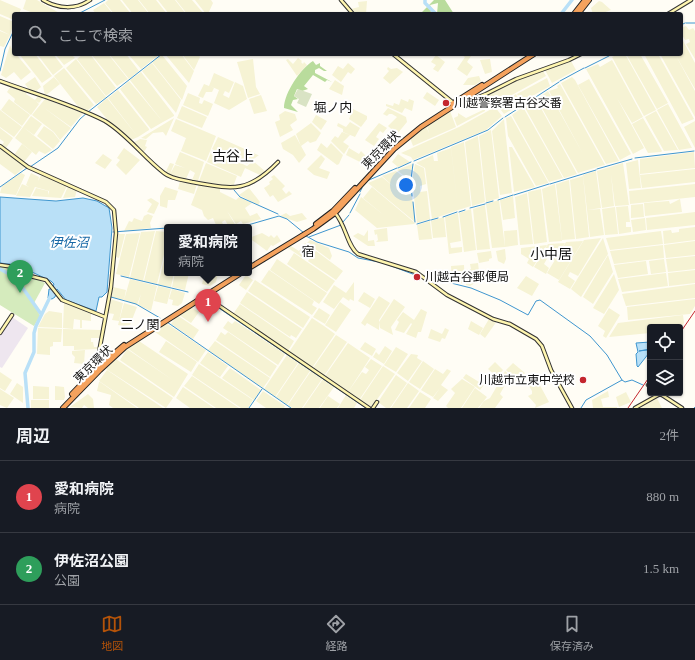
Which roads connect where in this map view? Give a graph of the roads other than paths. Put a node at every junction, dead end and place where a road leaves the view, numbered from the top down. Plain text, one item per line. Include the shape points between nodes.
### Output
1 (43, 0) edge
2 (90, 0) edge
3 (341, 0) edge
4 (585, 0) edge
5 (589, 0) edge
6 (691, 0) edge
7 (351, 12) edge
8 (576, 12) edge
9 (580, 12) edge
10 (671, 12) edge
11 (395, 56) edge
12 (526, 56) edge
13 (531, 56) edge
14 (577, 56) edge
15 (0, 81) edge
16 (454, 104) junction
17 (0, 146) edge
18 (278, 162) dead end
19 (334, 212) junction
20 (0, 265) edge
21 (252, 265) edge
22 (232, 276) edge
23 (236, 276) edge
24 (203, 295) junction
25 (12, 315) dead end
26 (105, 317) junction
27 (0, 333) edge
28 (99, 368) junction
29 (655, 396) edge
30 (664, 396) edge
31 (377, 402) dead end
32 (60, 408) edge
33 (63, 408) edge
34 (369, 408) edge
35 (372, 408) edge
36 (572, 408) edge
37 (635, 408) edge
38 (682, 408) edge

1 - 2 street via 65,7 78,6
3 - 7 street
4 - 8 highway
5 - 9 highway
6 - 10 street
11 - 16 street
12 - 16 highway, 東京環状
13 - 16 highway, 東京環状
14 - 16 street via 516,78 462,104
15 - 18 street via 105,122 122,133 158,169 170,177 234,188 260,177
16 - 19 highway, 東京環状 via 407,134
17 - 26 street via 28,167 106,202 113,208 116,233 111,287
19 - 21 highway, 東京環状 via 313,229
19 - 36 street via 345,227 353,249 358,254 416,272 447,295 493,319 515,326 536,339 542,346
20 - 26 street via 46,280 62,300
22 - 24 highway, 東京環状
23 - 24 highway, 東京環状
24 - 28 highway, 東京環状 via 136,336
24 - 34 street
25 - 27 street
26 - 28 street via 96,363
28 - 32 highway, 東京環状
28 - 33 highway, 東京環状
29 - 37 street
30 - 38 street
31 - 35 street

